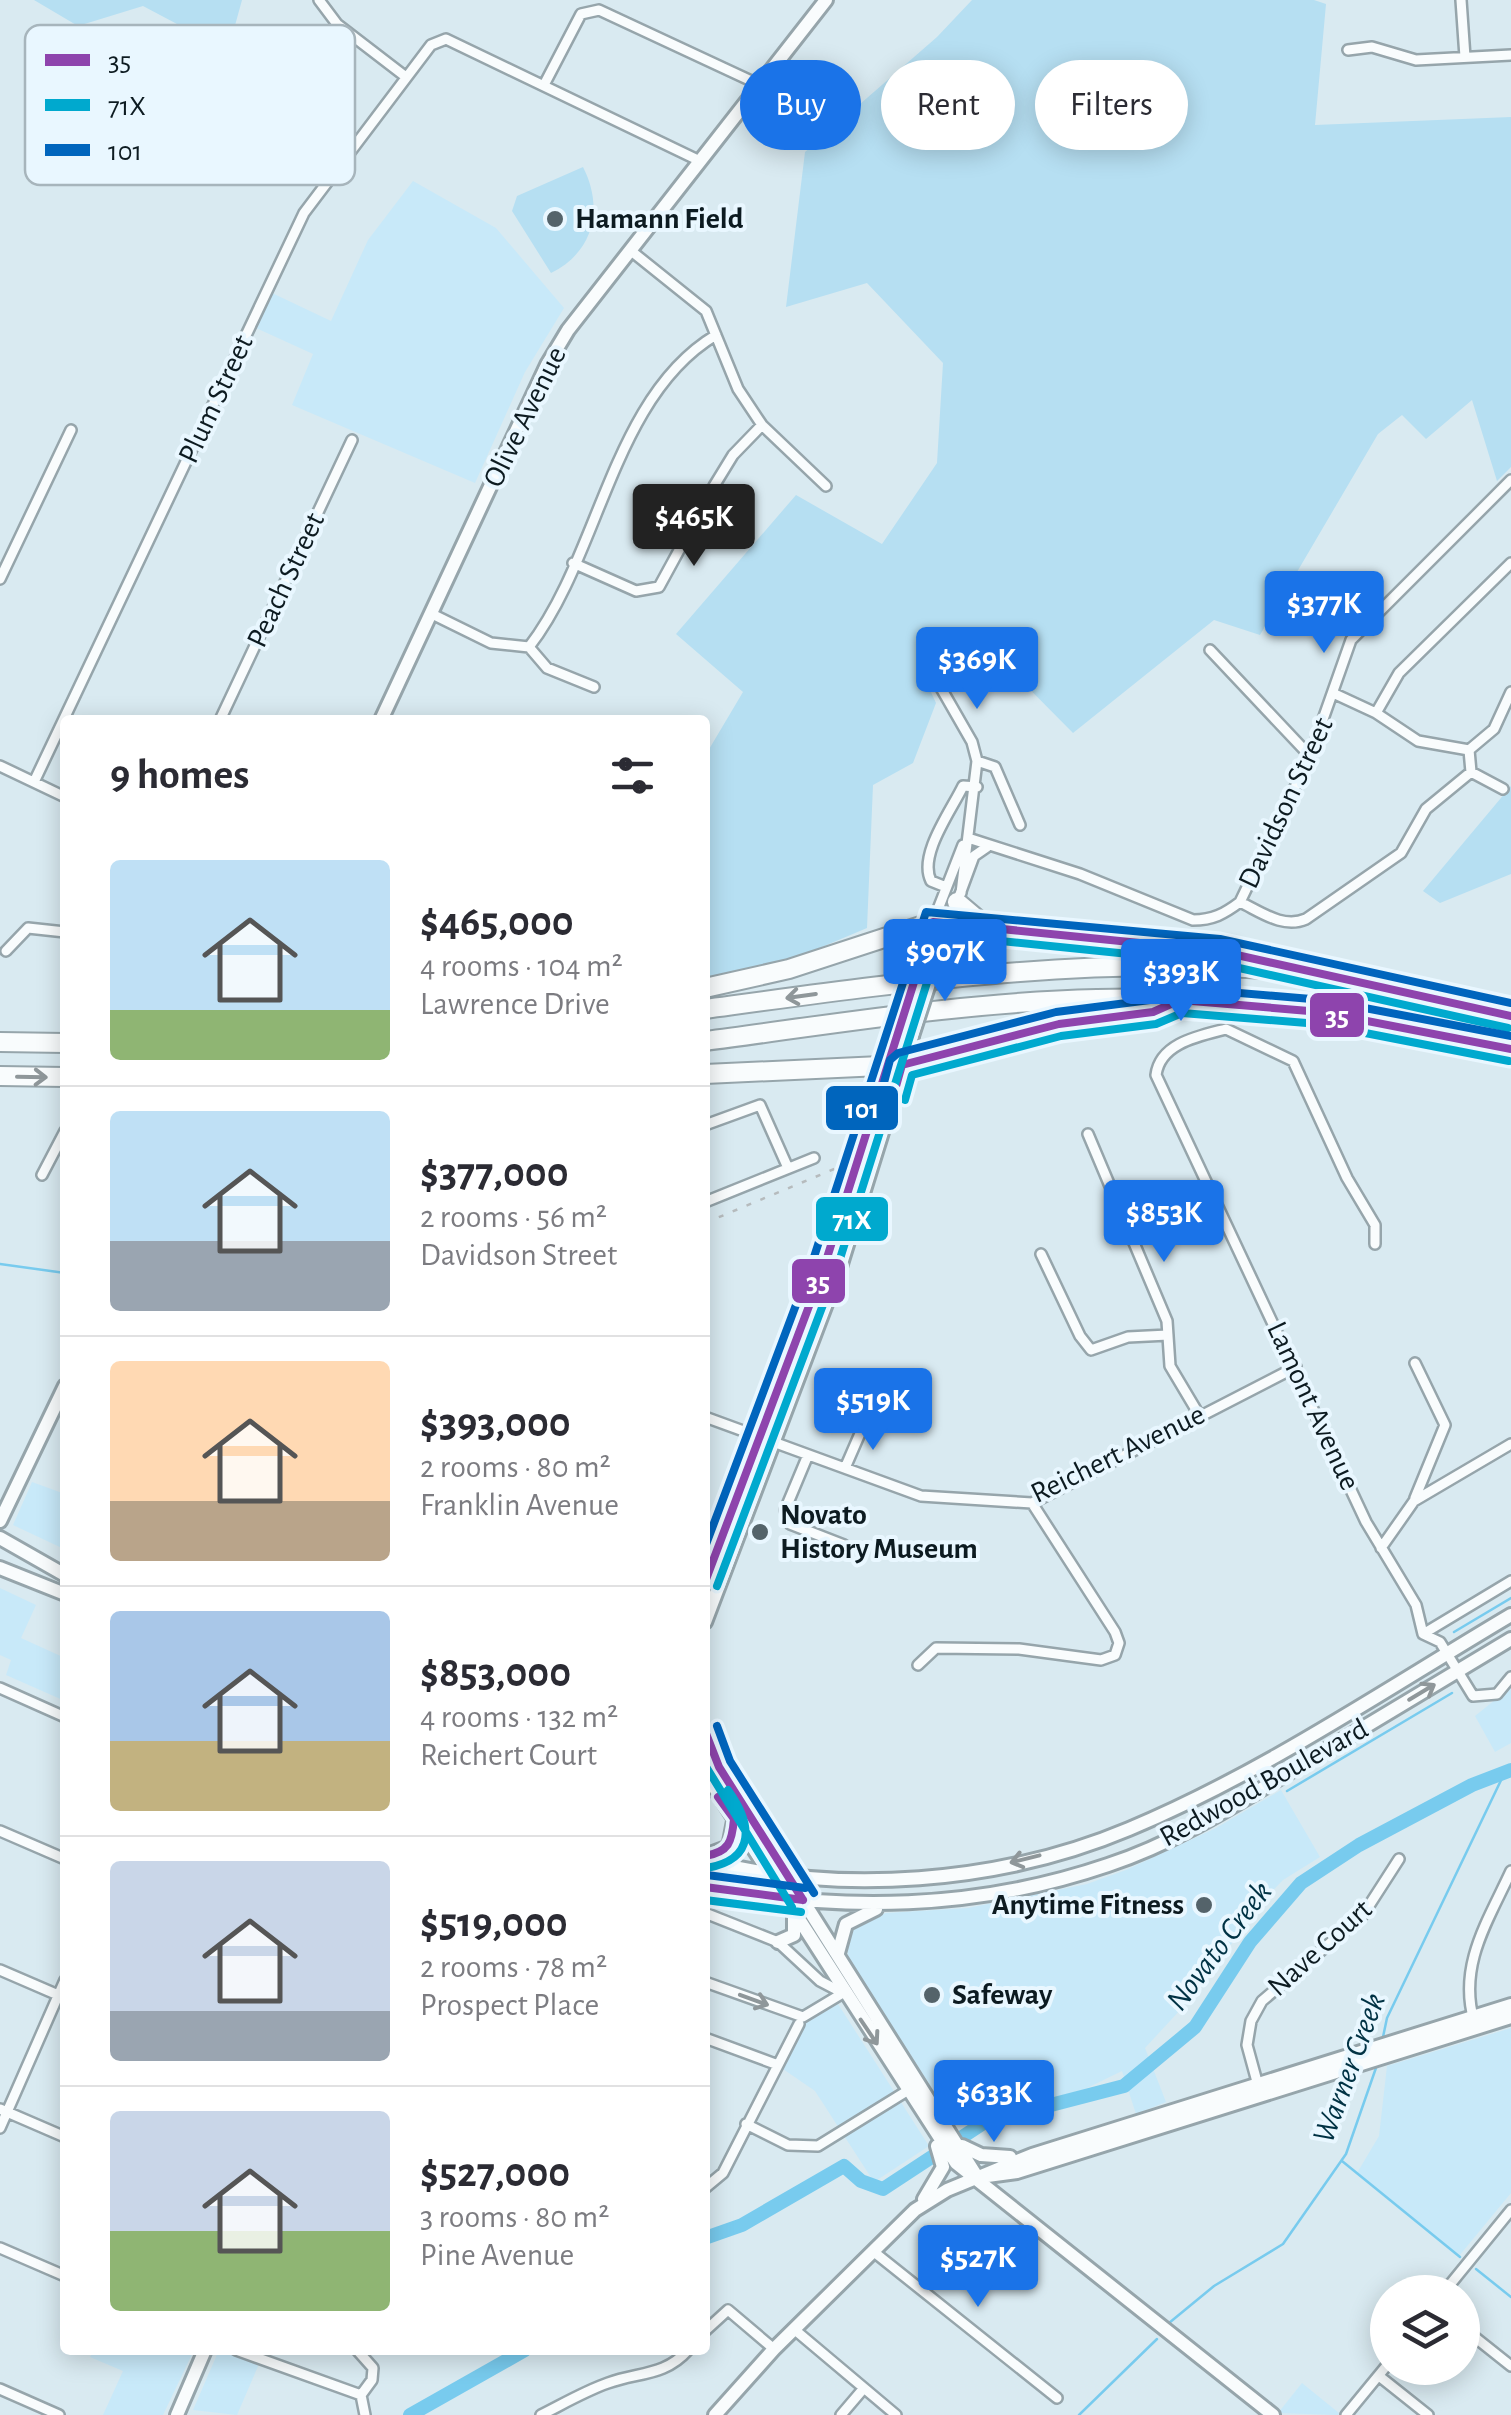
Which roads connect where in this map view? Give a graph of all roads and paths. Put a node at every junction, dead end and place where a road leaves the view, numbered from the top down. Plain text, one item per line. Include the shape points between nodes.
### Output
1 (319, 0) edge
2 (826, 0) edge
3 (1461, 0) edge
4 (338, 25) edge
5 (355, 38) edge
6 (1348, 50) dead end
7 (1511, 55) edge
8 (1465, 57) junction
9 (779, 60) edge
10 (740, 76) edge
11 (406, 77) junction
12 (544, 84) junction
13 (740, 110) edge
14 (355, 142) edge
15 (700, 161) junction
16 (324, 185) edge
17 (630, 250) junction
18 (716, 335) junction
19 (762, 425) junction
20 (71, 430) dead end
21 (352, 440) dead end
22 (1511, 480) edge
23 (826, 486) dead end
24 (573, 562) junction
25 (1511, 562) edge
26 (0, 579) edge
27 (432, 614) junction
28 (528, 647) junction
29 (1210, 650) dead end
30 (937, 681) dead end
31 (594, 687) dead end
32 (1511, 692) edge
33 (1334, 694) junction
34 (1376, 713) junction
35 (66, 715) edge
36 (222, 715) edge
37 (383, 715) edge
38 (60, 727) edge
39 (1469, 750) junction
40 (1310, 756) junction
41 (976, 760) junction
42 (0, 766) edge
43 (1471, 772) junction
44 (34, 782) junction
45 (977, 787) junction
46 (1503, 789) dead end
47 (60, 795) edge
48 (1020, 825) dead end
49 (968, 838) junction
50 (992, 846) junction
51 (955, 894) junction
52 (1240, 902) junction
53 (941, 922) junction
54 (984, 924) junction
55 (60, 931) edge
56 (6, 951) dead end
57 (1347, 978) junction
58 (710, 987) edge
59 (1180, 1000) junction
60 (710, 1007) edge
61 (1511, 1016) edge
62 (710, 1040) edge
63 (0, 1042) edge
64 (60, 1043) edge
65 (1511, 1049) edge
66 (895, 1065) junction
67 (710, 1074) edge
68 (0, 1076) edge
69 (60, 1077) edge
70 (710, 1123) edge
71 (1088, 1134) dead end
72 (60, 1141) edge
73 (814, 1158) dead end
74 (788, 1168) junction
75 (42, 1175) dead end
76 (710, 1200) edge
77 (1375, 1244) dead end
78 (1041, 1254) dead end
79 (826, 1262) junction
80 (824, 1307) junction
81 (1168, 1335) junction
82 (1415, 1363) dead end
83 (1296, 1367) junction
84 (60, 1396) edge
85 (1198, 1414) junction
86 (710, 1420) edge
87 (865, 1422) dead end
88 (766, 1440) junction
89 (1511, 1444) edge
90 (808, 1455) junction
91 (845, 1468) junction
92 (1414, 1500) junction
93 (1032, 1502) junction
94 (0, 1521) edge
95 (0, 1538) edge
96 (844, 1545) dead end
97 (1380, 1548) junction
98 (710, 1562) edge
99 (0, 1568) edge
100 (60, 1572) edge
101 (1511, 1580) edge
102 (60, 1592) edge
103 (710, 1607) edge
104 (1511, 1615) edge
105 (1423, 1634) junction
106 (1511, 1639) edge
107 (1447, 1653) junction
108 (918, 1666) dead end
109 (1459, 1670) junction
110 (1511, 1677) edge
111 (0, 1688) edge
112 (60, 1715) edge
113 (710, 1743) edge
114 (710, 1781) edge
115 (734, 1818) junction
116 (0, 1831) edge
117 (710, 1856) edge
118 (60, 1857) edge
119 (710, 1859) edge
120 (1398, 1860) dead end
121 (950, 1872) junction
122 (1511, 1872) edge
123 (769, 1873) junction
124 (787, 1875) junction
125 (710, 1887) edge
126 (785, 1899) junction
127 (803, 1900) junction
128 (949, 1900) junction
129 (893, 1905) junction
130 (794, 1913) junction
131 (710, 1915) edge
132 (778, 1942) junction
133 (838, 1953) junction
134 (0, 1970) edge
135 (820, 1982) junction
136 (858, 1983) junction
137 (710, 1984) edge
138 (843, 1993) junction
139 (60, 1996) edge
140 (60, 2001) edge
141 (1511, 2004) edge
142 (818, 2008) junction
143 (1511, 2018) edge
144 (801, 2020) junction
145 (1474, 2022) junction
146 (710, 2040) edge
147 (778, 2065) junction
148 (895, 2071) junction
149 (922, 2082) junction
150 (906, 2090) junction
151 (1259, 2090) junction
152 (4, 2110) edge
153 (746, 2124) junction
154 (0, 2128) edge
155 (937, 2132) junction
156 (60, 2135) edge
157 (955, 2150) junction
158 (1032, 2155) junction
159 (1017, 2172) junction
160 (977, 2177) junction
161 (710, 2184) edge
162 (1010, 2203) junction
163 (915, 2210) junction
164 (1511, 2210) edge
165 (1501, 2223) junction
166 (1511, 2231) edge
167 (0, 2248) edge
168 (874, 2252) junction
169 (60, 2274) edge
170 (1458, 2275) edge
171 (710, 2326) edge
172 (795, 2330) junction
173 (1480, 2341) edge
174 (774, 2349) junction
175 (203, 2355) edge
176 (250, 2355) edge
177 (361, 2355) edge
178 (683, 2355) edge
179 (1511, 2366) edge
180 (1371, 2385) edge
181 (1390, 2385) edge
182 (864, 2388) junction
183 (0, 2389) edge
184 (361, 2395) junction
185 (1057, 2398) dead end
186 (60, 2415) edge
187 (176, 2415) edge
188 (364, 2415) edge
189 (541, 2415) edge
190 (715, 2415) edge
191 (841, 2415) edge
192 (896, 2415) edge
193 (1273, 2415) edge
194 (1346, 2415) edge
195 (1428, 2415) edge

1 - 4 street
2 - 9 main road, Olive Avenue
3 - 8 street
5 - 11 street
6 - 8 street via 1372,47 1416,60
7 - 8 street
10 - 12 street via 588,9
11 - 12 street, Plum Street via 446,38
11 - 14 street, Plum Street
12 - 15 street
13 - 15 main road, Olive Avenue
15 - 17 main road, Olive Avenue
16 - 35 street, Plum Street via 304,213
17 - 18 street via 690,294
17 - 27 main road, Olive Avenue via 547,365
18 - 19 street
18 - 24 street via 686,356 651,399
19 - 23 street
19 - 24 street via 714,486 660,587 636,592
20 - 26 street
21 - 36 street, Peach Street
22 - 33 street, Davidson Street via 1351,640
24 - 28 street
25 - 34 street via 1399,673
27 - 28 street via 491,643
27 - 37 main road, Olive Avenue
28 - 31 street via 546,668
29 - 40 street
30 - 41 street
32 - 39 street via 1494,729
33 - 34 street
33 - 40 street, Davidson Street
34 - 39 street via 1418,741
38 - 44 street, Plum Street
39 - 43 street
40 - 52 street, Davidson Street
41 - 45 street
41 - 48 street via 995,767
42 - 44 street
43 - 46 street
43 - 52 street via 1426,809 1401,852 1306,919 1280,921
44 - 47 street
45 - 49 street
45 - 51 street via 963,786 926,872
49 - 50 street, Davidson Street
49 - 51 street
49 - 51 street
50 - 51 street via 974,856
50 - 52 street, Davidson Street via 1193,920 1211,920
51 - 53 street
51 - 53 street
51 - 54 highway
53 - 54 highway
53 - 58 highway
53 - 66 main road, bridge via 937,959 912,1036
53 - 66 main road, bridge via 920,961 896,1038
54 - 57 highway via 1267,959
55 - 56 street via 28,928
57 -> 60 highway via 1247,969 1026,970
57 - 61 highway
59 - 62 highway via 1000,1004
59 - 65 highway via 1321,1012
59 - 66 highway via 1153,1012 1059,1024
63 - 64 highway
66 - 67 highway
66 - 79 main road via 871,1117
66 - 80 main road via 890,1108
68 -> 69 highway
70 - 74 street via 760,1105
71 - 81 street
72 - 75 street
73 - 74 street
74 - 76 street
77 - 83 street, Lamont Avenue via 1375,1225 1293,1061 1226,1029 1158,1059 1156,1075
78 - 81 street via 1092,1350 1128,1337
79 - 80 main road via 832,1267
79 - 88 main road
80 - 88 main road
81 - 85 street via 1170,1366
82 - 92 street via 1445,1428
83 - 85 street, Reichert Avenue
83 - 97 street, Lamont Avenue
84 - 94 main road
85 - 93 street, Reichert Avenue
86 - 88 street, Reichert Avenue
87 - 91 street
88 - 90 street, Reichert Avenue
88 - 98 main road
88 - 103 main road
89 - 92 street
90 - 91 street, Reichert Avenue
90 - 96 street via 784,1510 790,1524
91 - 93 street, Reichert Avenue via 921,1496
92 - 97 street
93 - 108 street via 1115,1632 1115,1656 936,1648
95 - 100 main road
97 - 105 street, Lamont Avenue via 1416,1605
99 - 102 main road
101 - 105 street
104 - 107 main road, Redwood Boulevard
105 - 107 street
106 - 109 main road, Redwood Boulevard
107 - 109 street
107 -> 121 main road, Redwood Boulevard via 1190,1802 1127,1830 1010,1863
109 - 110 street via 1474,1696 1497,1694
128 -> 109 main road, Redwood Boulevard via 1109,1865 1201,1824
111 - 112 street
113 - 124 main road
114 - 115 main road
115 - 117 main road via 729,1847
115 - 123 main road
116 - 118 street
119 - 123 main road, Redwood Boulevard
120 - 151 street, Nave Court via 1363,1915 1262,2000 1247,2045
121 - 124 main road, Redwood Boulevard via 905,1878
121 - 128 main road
122 - 145 street via 1470,1960 1466,1984
123 - 124 main road, Redwood Boulevard
123 - 126 main road
124 - 127 main road
125 - 126 main road, Redwood Boulevard
126 - 127 main road, Redwood Boulevard
126 - 130 main road
127 - 129 main road, Redwood Boulevard
127 - 133 main road
128 - 129 main road, Redwood Boulevard
129 - 133 main road via 849,1920
130 - 132 main road via 794,1934
130 - 138 main road
131 - 132 street
132 - 135 street
133 - 136 main road
134 - 139 street
135 - 138 street
135 - 142 street
136 - 138 main road
136 - 149 main road
137 -> 144 street
138 - 142 street
138 -> 148 main road
140 - 152 street
141 - 145 main road
142 - 144 street
143 - 145 main road
144 - 147 street
145 - 151 main road
146 - 147 street
147 - 153 street
148 - 149 main road
148 - 150 main road
149 - 155 main road
150 - 153 street via 818,2146 788,2145
150 - 155 main road
151 - 158 main road
151 - 159 main road
152 - 154 street
152 - 156 street
153 - 161 street via 723,2172
155 - 157 main road
157 - 158 main road
157 - 160 main road
157 - 163 main road
158 - 160 main road
159 - 160 main road
159 - 162 main road via 1008,2186
160 - 162 main road
160 - 163 main road
162 - 193 main road
163 - 168 main road
164 - 165 street
165 - 166 street
165 - 170 street
167 - 169 street
168 - 172 main road
168 - 185 street
171 - 174 street via 728,2310
172 - 174 main road
172 - 182 street
173 - 179 street
174 - 190 main road
175 - 187 main road
176 - 184 street
177 - 184 street via 373,2368
178 - 189 street via 660,2372 602,2385
180 - 194 street
181 - 195 street
182 - 191 street
182 - 192 street
183 - 186 street
184 - 188 street

